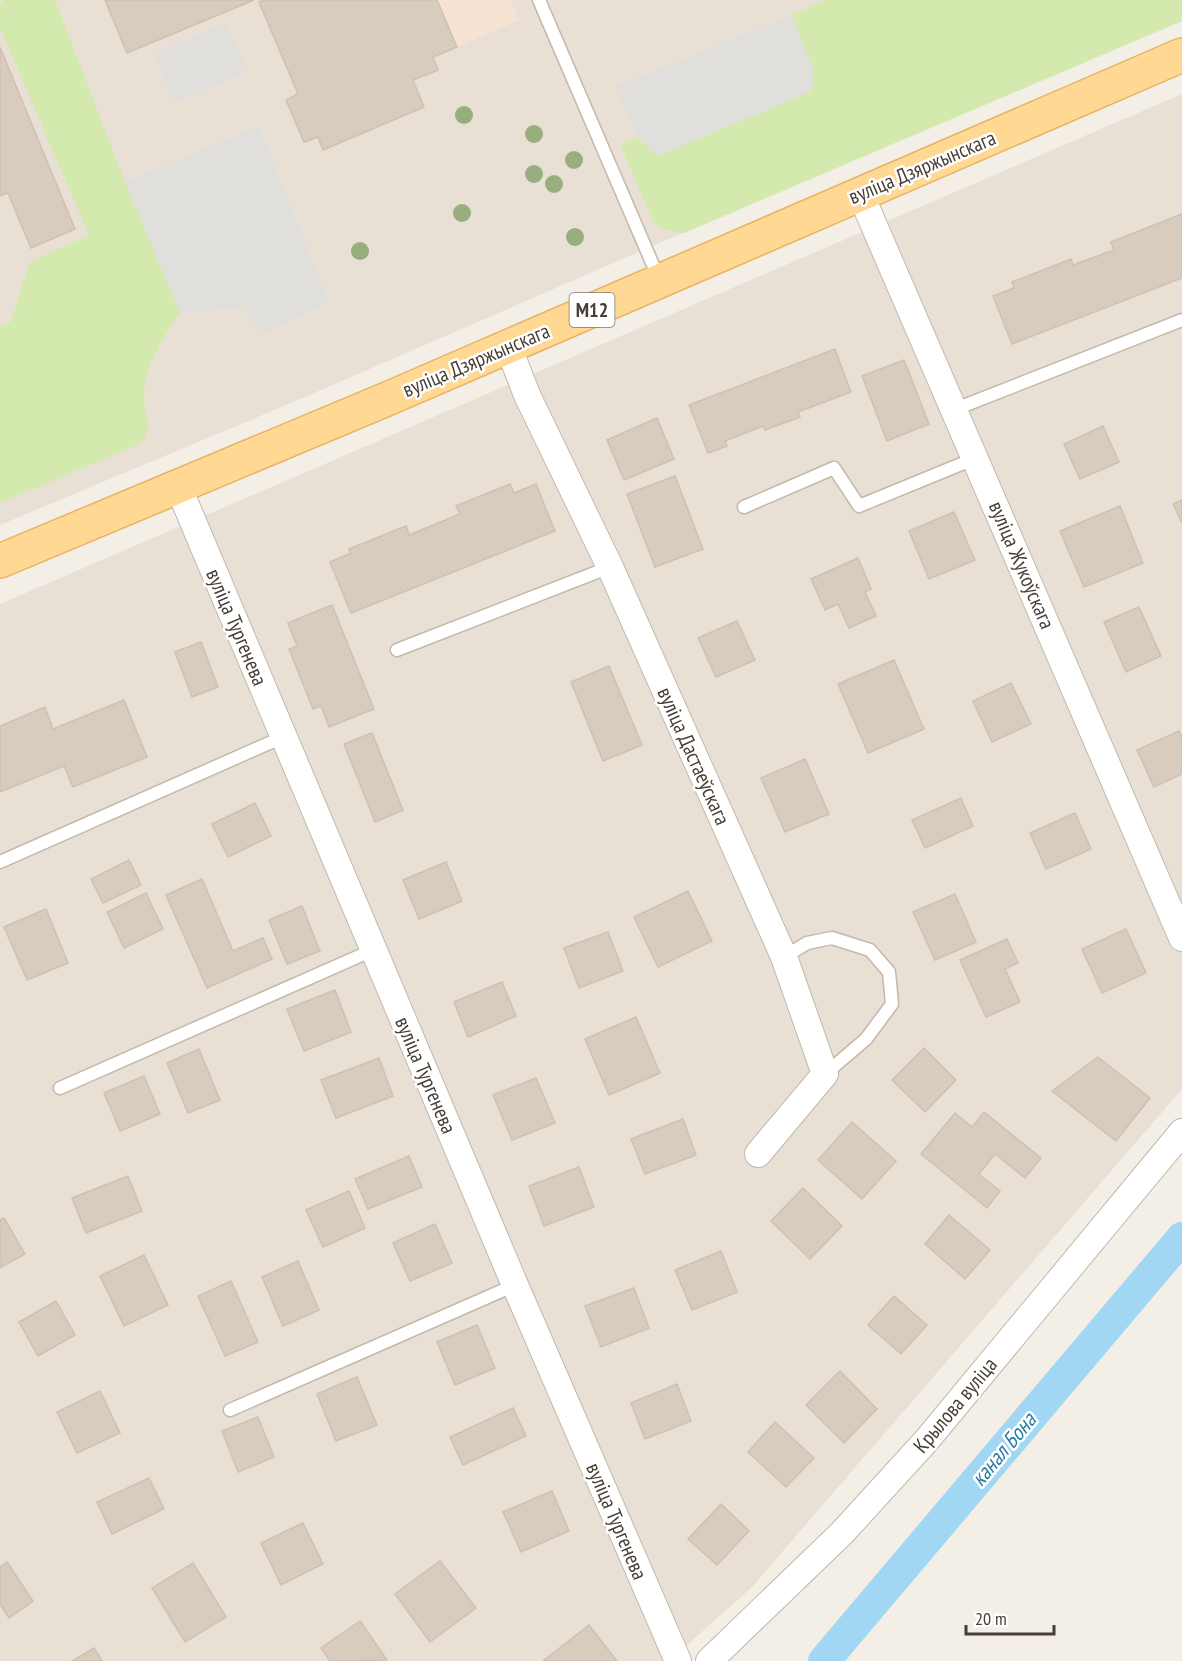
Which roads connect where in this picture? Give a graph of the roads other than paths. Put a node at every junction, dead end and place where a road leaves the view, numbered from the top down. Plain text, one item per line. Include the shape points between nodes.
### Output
1 (539, 0) edge
2 (1182, 55) edge
3 (860, 193) junction
4 (660, 280) junction
5 (1182, 320) edge
6 (508, 346) junction
7 (953, 410) junction
8 (976, 458) junction
9 (178, 486) junction
10 (744, 507) dead end
11 (0, 561) edge
12 (610, 567) junction
13 (397, 650) dead end
14 (283, 737) junction
15 (0, 862) edge
16 (1182, 938) edge
17 (373, 950) junction
18 (784, 957) junction
19 (825, 1074) junction
20 (60, 1088) dead end
21 (1182, 1132) edge
22 (758, 1155) dead end
23 (515, 1285) junction
24 (230, 1410) dead end
25 (678, 1661) edge
26 (709, 1661) edge

1 - 4 lane
2 - 3 main road, вуліца Дзяржынскага / М12
3 - 4 main road, вуліца Дзяржынскага / М12
3 - 7 street, вуліца Жукоўскага
4 - 6 main road, вуліца Дзяржынскага / М12
5 - 7 lane
6 - 9 main road, вуліца Дзяржынскага / М12
6 - 12 street, вуліца Дастаеўскага via 527,395
7 - 8 street, вуліца Жукоўскага
8 - 10 lane via 859,506 834,468
8 - 16 street, вуліца Жукоўскага
9 - 11 main road, вуліца Дзяржынскага / М12
9 - 14 street, вуліца Тургенева
12 - 13 lane
12 - 18 street, вуліца Дастаеўскага
14 - 15 lane
14 - 17 street, вуліца Тургенева
17 - 20 lane
17 - 23 street, вуліца Тургенева
18 - 19 street, вуліца Дастаеўскага
18 - 19 lane via 807,943 832,938 870,950 889,972 892,1004 866,1039
19 - 22 street
21 - 26 street, Крылова вуліца via 926,1441 842,1533
23 - 24 lane
23 - 25 street, вуліца Тургенева

